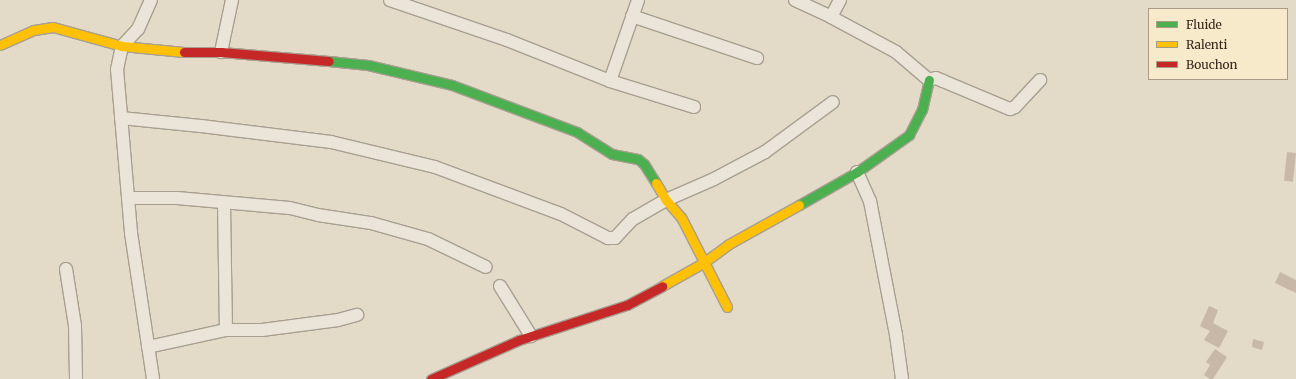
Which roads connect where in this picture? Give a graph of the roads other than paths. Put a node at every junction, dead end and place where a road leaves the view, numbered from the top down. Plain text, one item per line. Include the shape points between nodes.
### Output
1 (151, 0) edge
2 (232, 0) edge
3 (390, 0) edge
4 (638, 0) edge
5 (795, 0) edge
6 (840, 0) edge
7 (632, 16) junction
8 (831, 17) junction
9 (0, 45) edge
10 (122, 46) junction
11 (221, 52) junction
12 (758, 58) dead end
13 (929, 80) junction
14 (1040, 80) dead end
15 (610, 81) junction
16 (833, 102) dead end
17 (694, 108) dead end
18 (121, 118) junction
19 (857, 172) junction
20 (129, 198) junction
21 (666, 200) junction
22 (224, 204) junction
23 (703, 263) junction
24 (486, 266) dead end
25 (66, 269) dead end
26 (500, 286) dead end
27 (727, 307) dead end
28 (357, 315) dead end
29 (226, 330) junction
30 (531, 336) junction
31 (148, 347) junction
32 (76, 379) edge
33 (152, 379) edge
34 (431, 379) edge
35 (902, 379) edge

1 - 10 street via 138,29
2 - 11 street
3 - 15 street via 507,40
4 - 7 street
5 - 8 street
6 - 8 street
7 - 12 street
7 - 15 street
8 - 13 street via 896,52
9 - 10 street via 34,30 53,27
10 - 11 street via 170,52
10 - 18 street via 117,69
11 - 21 street via 368,65 452,85 577,132 612,154 638,159 644,164
13 - 14 street via 943,80 1010,109 1015,107
13 - 19 street via 922,110 909,136
15 - 17 street
16 - 21 street via 765,152 714,179
18 - 20 street
18 - 21 street via 331,142 435,167 561,214 608,238 615,238 633,219
19 - 23 street via 729,244
19 - 35 street via 870,201
20 - 22 street via 177,198
20 - 31 street via 131,233
21 - 23 street via 681,217
22 - 24 street via 290,208 371,223 428,239
22 - 29 street
23 - 27 street
23 - 30 street via 621,308
25 - 32 street via 75,326
26 - 30 street
28 - 29 street via 262,330
29 - 31 street
30 - 34 street
31 - 33 street

